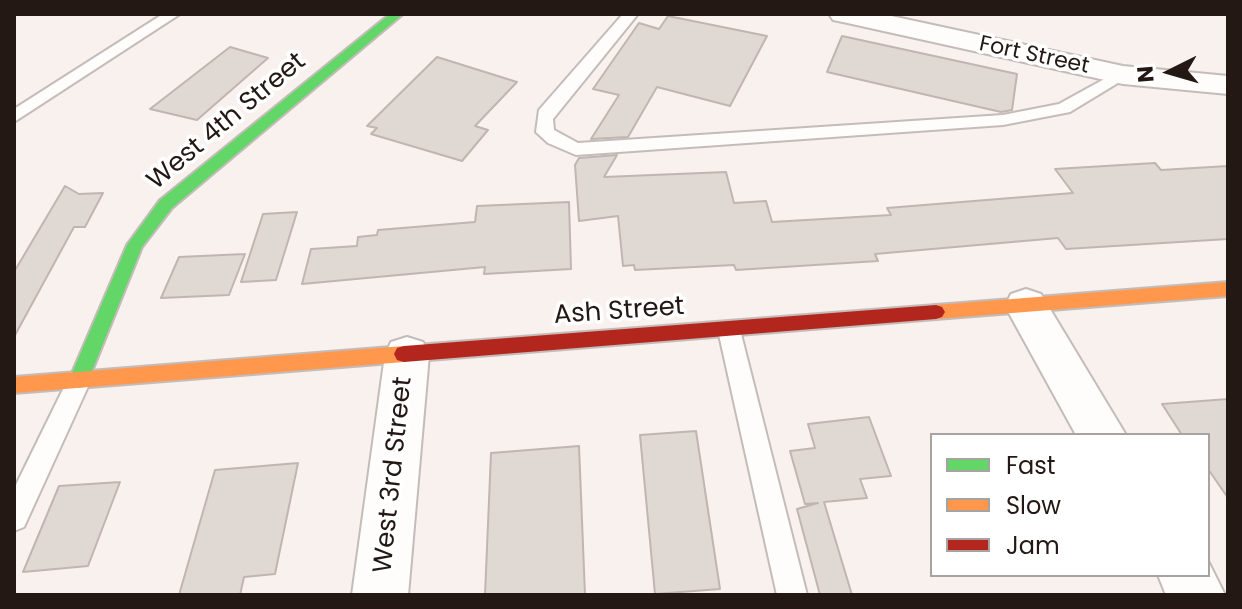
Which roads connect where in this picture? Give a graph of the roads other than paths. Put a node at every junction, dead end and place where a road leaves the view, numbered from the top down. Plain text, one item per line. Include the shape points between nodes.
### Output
1 (173, 14) edge
2 (397, 14) edge
3 (631, 14) edge
4 (849, 15) edge
5 (1123, 75) junction
6 (1228, 85) edge
7 (14, 117) edge
8 (1228, 289) edge
9 (1026, 306) junction
10 (729, 330) junction
11 (407, 355) junction
12 (79, 380) junction
13 (14, 385) edge
14 (1101, 433) edge
15 (14, 518) edge
16 (1186, 577) edge
17 (380, 595) edge
18 (792, 595) edge
19 (1197, 595) edge

1 - 7 lane
2 - 12 street, West 4th Street via 166,204 135,245
3 - 5 lane via 548,110 545,132 554,139 576,149 1003,120 1064,108
4 - 5 street, Fort Street
5 - 6 street, Fort Street
8 - 9 street, Ash Street
9 - 10 street, Ash Street
9 - 14 street
10 - 11 street, Ash Street
10 - 18 lane
11 - 12 street, Ash Street
11 - 17 street, West 3rd Street
12 - 13 street, Ash Street
12 - 15 lane
16 - 19 street

